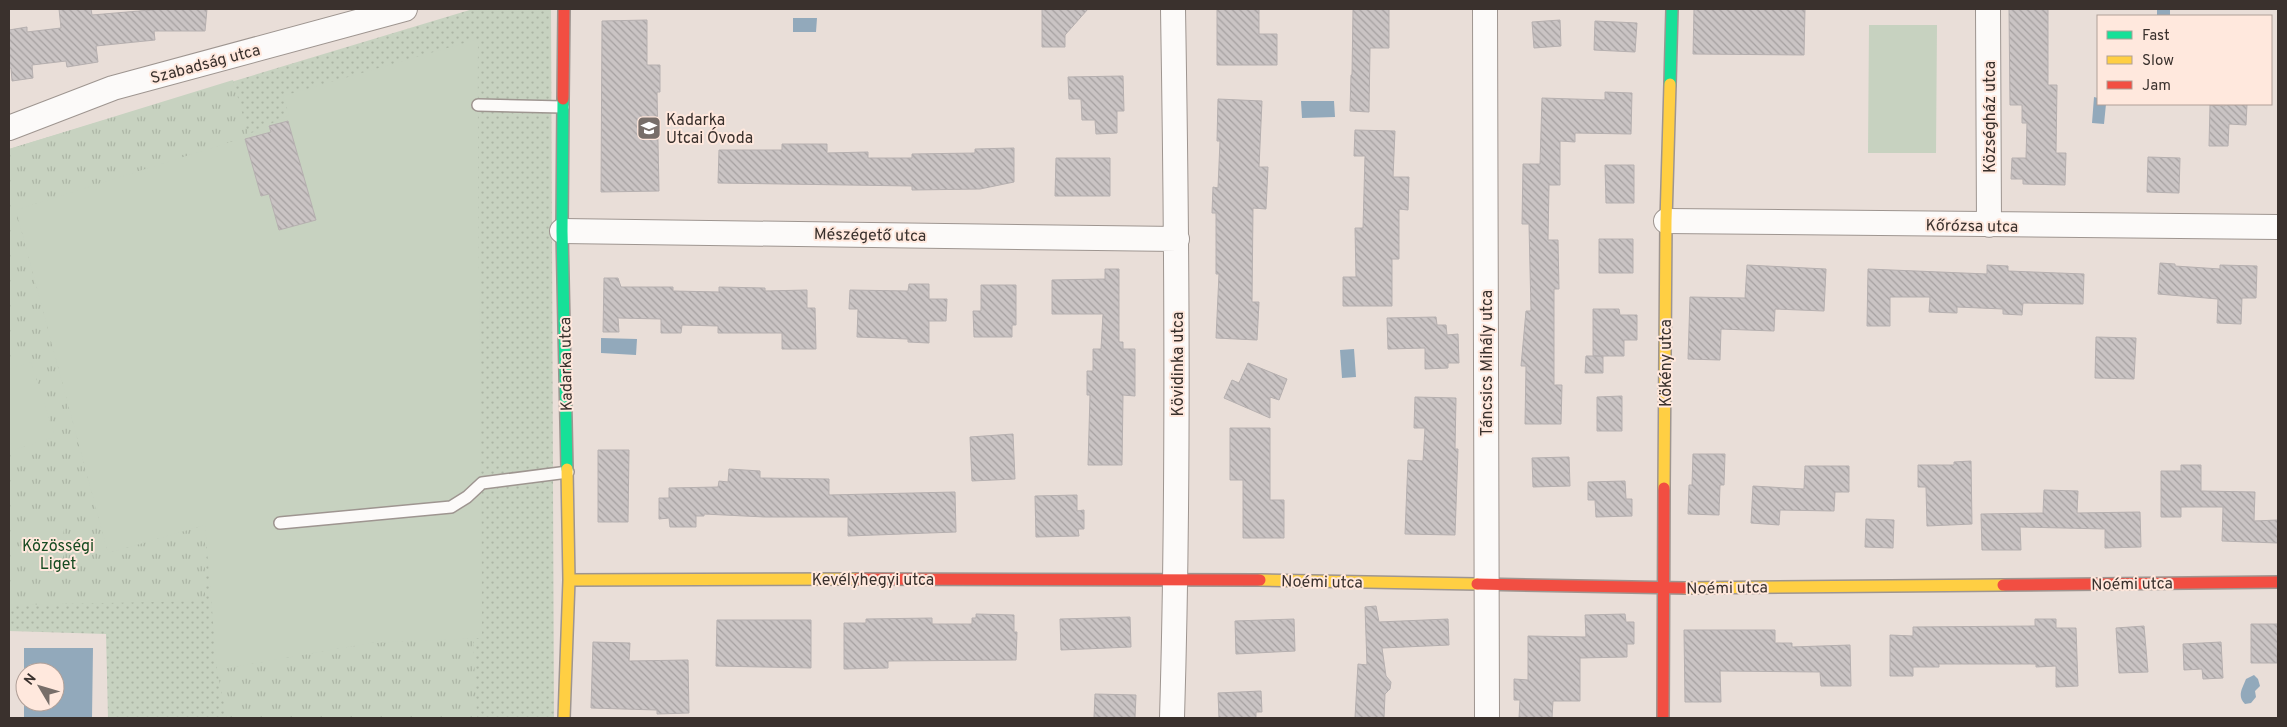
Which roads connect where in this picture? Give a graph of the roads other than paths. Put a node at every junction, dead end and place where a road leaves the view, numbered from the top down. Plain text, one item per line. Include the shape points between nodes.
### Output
1 (406, 9) edge
2 (564, 9) edge
3 (1172, 9) edge
4 (1484, 9) edge
5 (1672, 9) edge
6 (1988, 9) edge
7 (478, 105) dead end
8 (565, 108) junction
9 (9, 128) edge
10 (1666, 221) junction
11 (1989, 225) junction
12 (2278, 228) edge
13 (562, 231) junction
14 (1177, 239) junction
15 (568, 472) junction
16 (280, 523) dead end
17 (1176, 578) junction
18 (569, 580) junction
19 (2278, 582) edge
20 (1487, 583) junction
21 (1664, 588) junction
22 (564, 718) edge
23 (1172, 718) edge
24 (1487, 718) edge
25 (1663, 718) edge

1 - 9 street, Szabadság utca via 114,88
2 - 8 street, Kadarka utca
3 - 14 street, Kövidinka utca
4 - 20 street, Táncsics Mihály utca
5 - 10 street, Kökény utca
6 - 11 street, Községház utca
7 - 8 lane
8 - 13 street, Kadarka utca
10 - 11 street, Kőrózsa utca
10 - 21 street, Kökény utca
11 - 12 street, Kőrózsa utca
13 - 14 street, Mészégető utca
13 - 15 street, Kadarka utca
14 - 17 street, Kövidinka utca
15 - 16 lane via 482,483 451,507
15 - 18 street, Kadarka utca
17 - 18 street, Kevélyhegyi utca
17 - 20 street, Noémi utca
17 - 23 street, Kövidinka utca
18 - 22 street, Kadarka utca
19 - 21 street, Noémi utca
20 - 21 street, Noémi utca
20 - 24 street, Táncsics Mihály utca
21 - 25 street, Kökény utca

